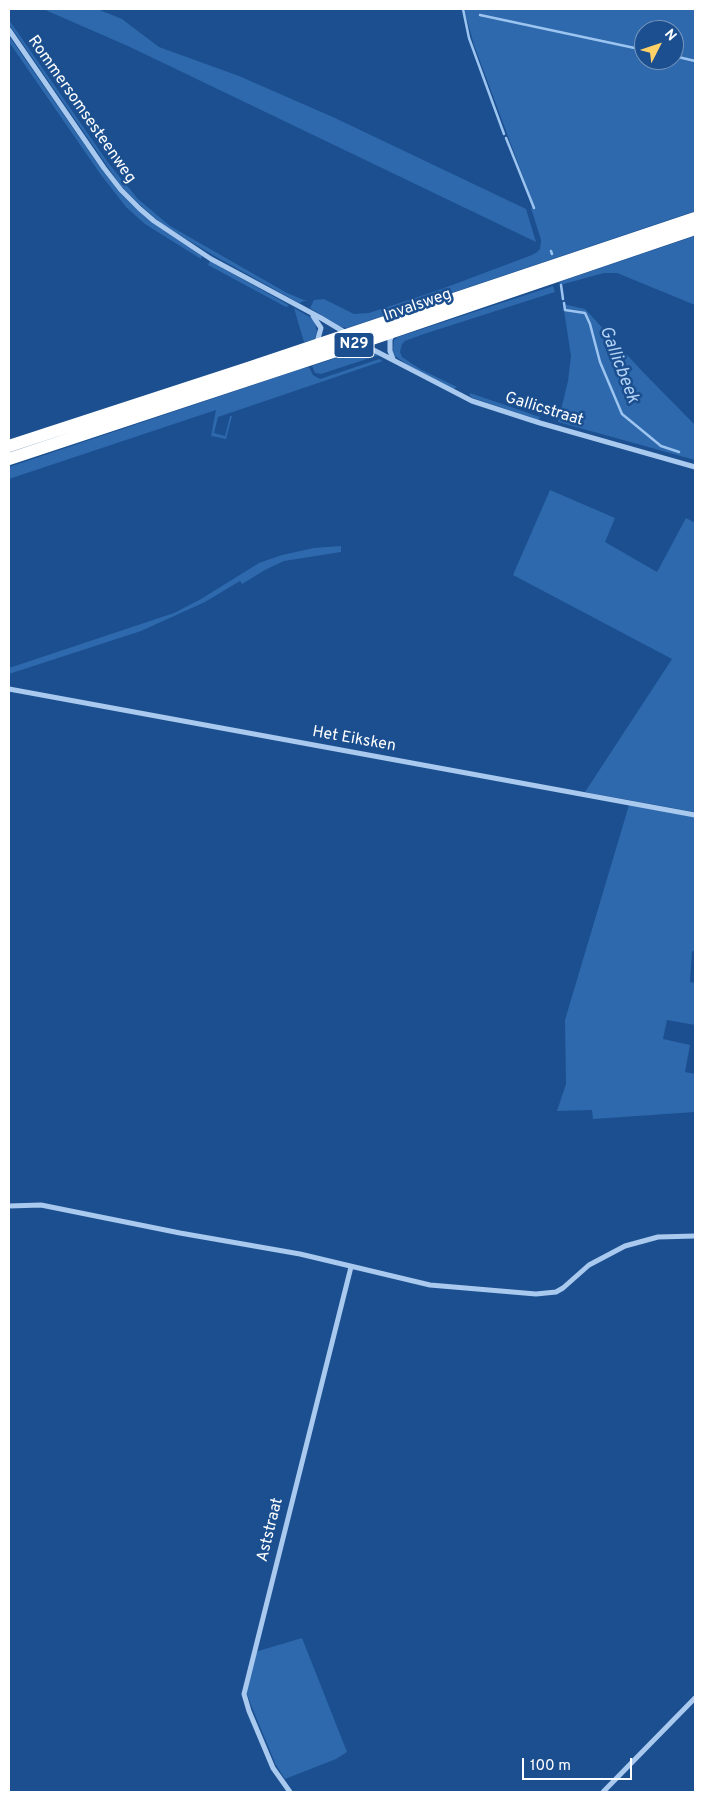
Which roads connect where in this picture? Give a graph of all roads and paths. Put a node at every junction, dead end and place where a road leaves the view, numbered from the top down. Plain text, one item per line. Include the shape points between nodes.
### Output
1 (9, 30) edge
2 (695, 218) edge
3 (695, 229) edge
4 (311, 314) junction
5 (395, 331) junction
6 (348, 335) junction
7 (360, 343) junction
8 (315, 346) junction
9 (393, 359) junction
10 (9, 446) edge
11 (9, 458) edge
12 (695, 467) edge
13 (9, 689) edge
14 (695, 815) edge
15 (9, 1206) edge
16 (695, 1236) edge
17 (351, 1267) junction
18 (695, 1698) edge
19 (290, 1792) edge
20 (603, 1792) edge

1 - 4 street, Rommersomsesteenweg via 104,168 140,209 211,259
2 - 6 highway, Invalsweg / N29
3 - 5 highway, Invalsweg / N29
4 - 6 street, Rommersomsesteenweg
4 - 8 street via 321,328
5 - 7 highway, Invalsweg / N29
5 - 9 street via 390,340
6 - 8 highway, Invalsweg / N29
7 - 9 street, Gallicstraat
7 - 11 highway, Invalsweg / N29
8 - 10 highway, Invalsweg / N29
9 - 12 street, Gallicstraat via 472,401
13 - 14 street, Het Eiksken
15 - 17 street via 41,1205 300,1254
16 - 17 street via 658,1237 625,1246 549,1294 430,1285
17 - 19 street, Aststraat via 244,1694 273,1768
18 - 20 street

